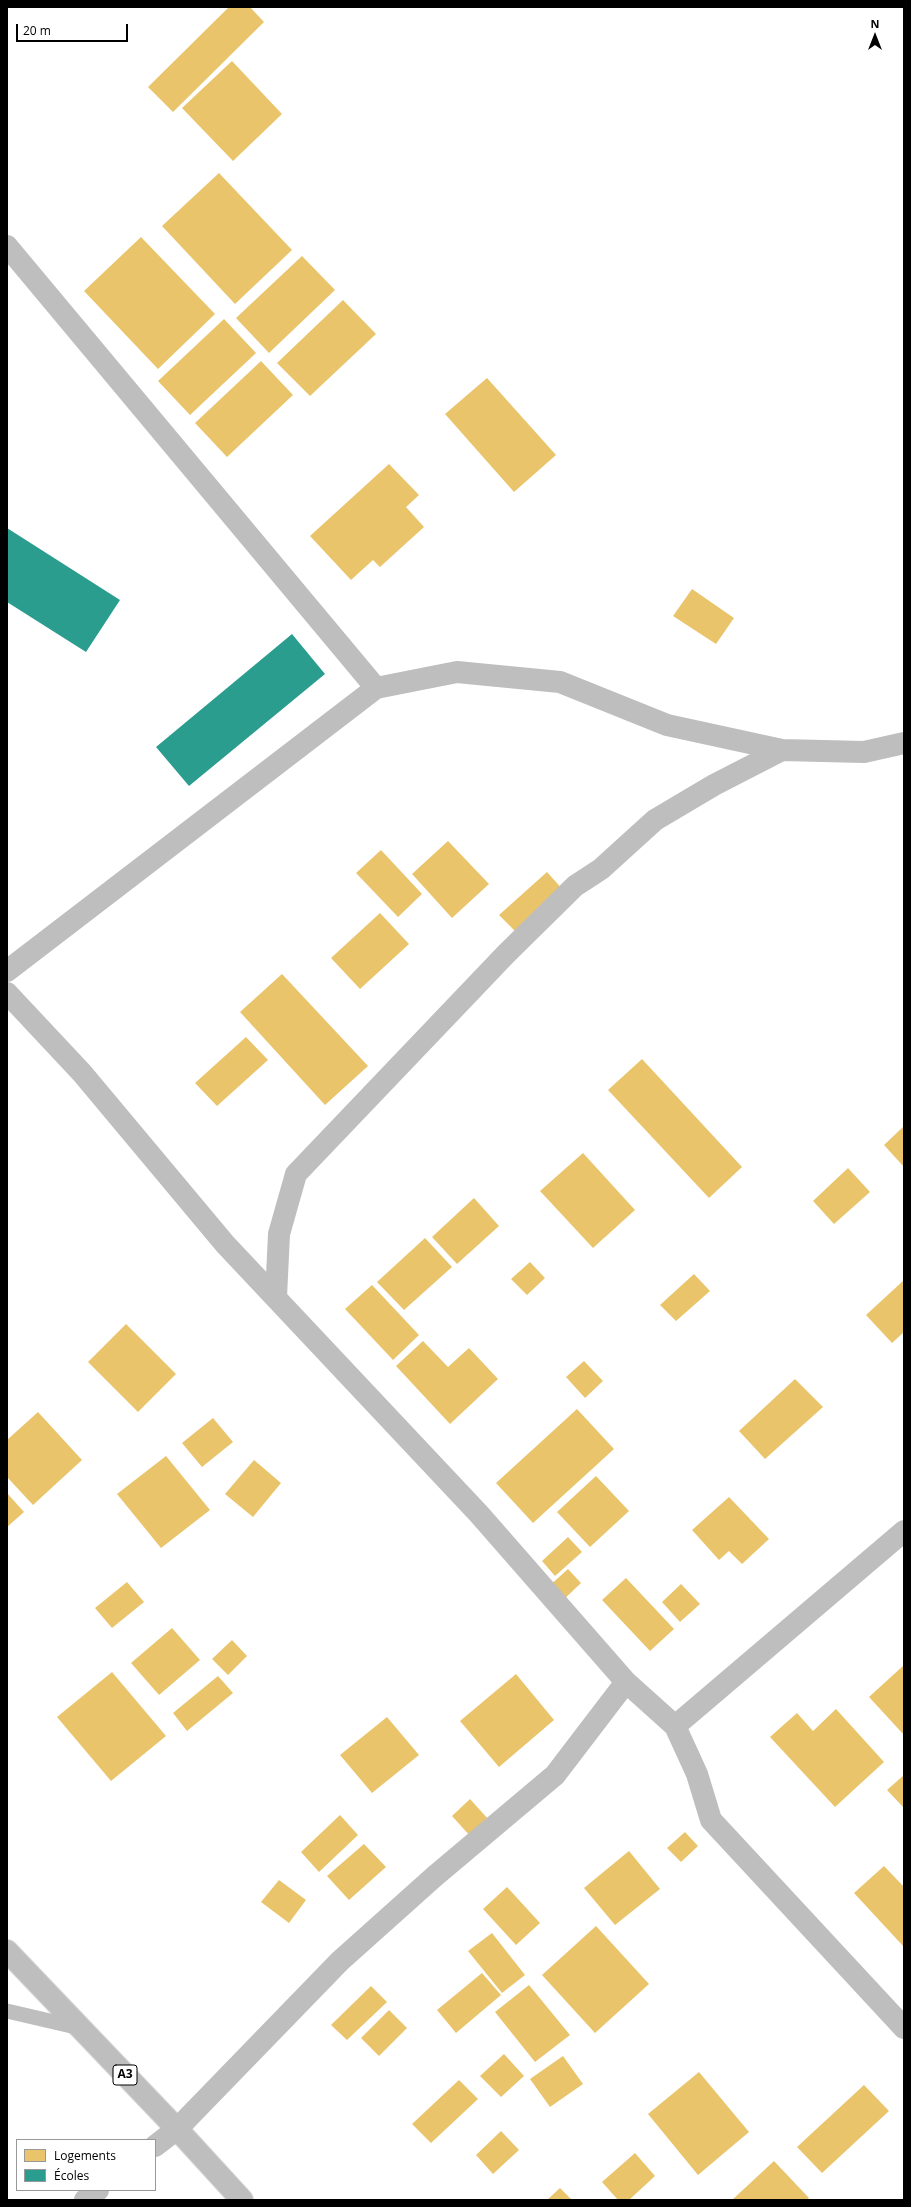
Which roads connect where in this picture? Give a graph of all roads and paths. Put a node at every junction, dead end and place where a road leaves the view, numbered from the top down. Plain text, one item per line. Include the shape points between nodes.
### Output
1 (7, 246) edge
2 (376, 688) junction
3 (904, 743) edge
4 (782, 750) junction
5 (7, 971) edge
6 (7, 993) edge
7 (276, 1297) junction
8 (904, 1531) edge
9 (626, 1682) junction
10 (675, 1726) junction
11 (7, 1951) edge
12 (7, 2011) edge
13 (80, 2028) junction
14 (904, 2028) edge
15 (177, 2129) junction
16 (156, 2145) edge
17 (97, 2191) edge
18 (85, 2200) edge
19 (242, 2200) edge

1 - 2 main road
2 - 4 main road via 457,672 560,682 667,725
2 - 5 main road
3 - 4 main road via 864,752
4 - 7 main road via 714,785 655,820 601,869 575,886 506,954 296,1174 279,1234
6 - 7 main road via 82,1073 225,1244
7 - 9 main road via 479,1514
8 - 10 main road
9 - 10 main road
9 - 15 main road via 555,1775 435,1876 340,1961
10 - 14 main road via 697,1774 711,1820
11 - 13 main road, A3
12 - 13 lane
13 - 15 main road, A3
15 - 16 main road
15 - 19 main road, A3
17 - 18 main road

